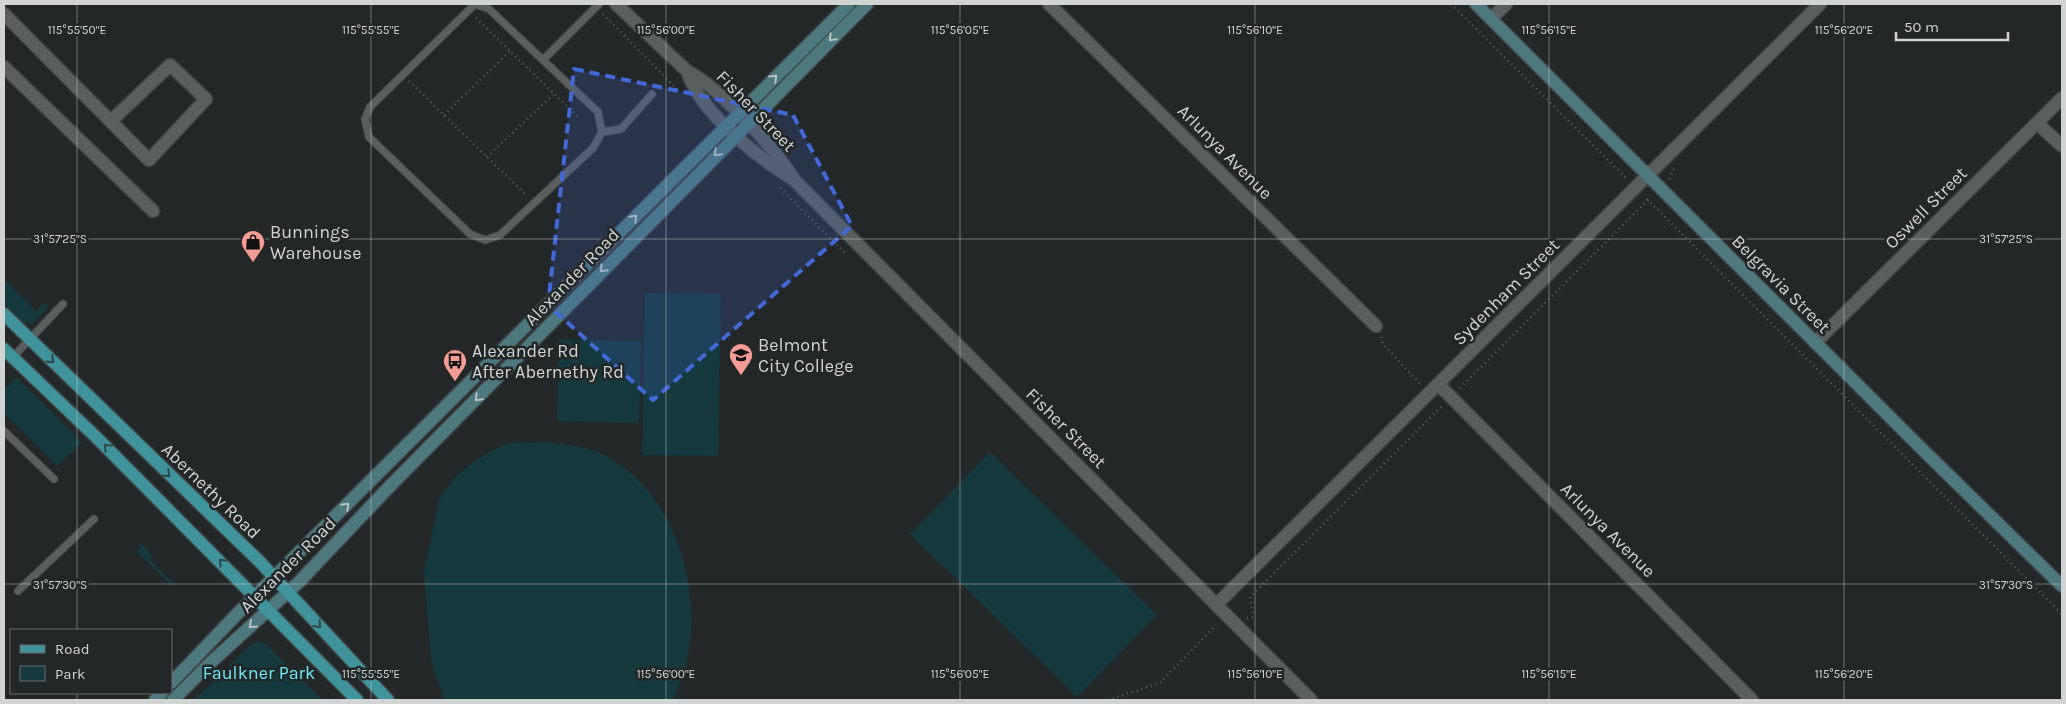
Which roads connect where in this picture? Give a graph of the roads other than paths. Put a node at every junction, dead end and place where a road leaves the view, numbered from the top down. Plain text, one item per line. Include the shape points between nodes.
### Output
1 (475, 4) edge
2 (616, 4) edge
3 (849, 4) edge
4 (867, 4) edge
5 (1049, 4) edge
6 (1476, 4) edge
7 (1506, 4) edge
8 (1820, 4) edge
9 (598, 6) edge
10 (4, 14) edge
11 (1491, 19) junction
12 (544, 60) junction
13 (4, 67) edge
14 (687, 71) junction
15 (652, 94) dead end
16 (2062, 98) edge
17 (738, 113) junction
18 (111, 121) junction
19 (747, 123) junction
20 (2038, 123) junction
21 (726, 125) junction
22 (602, 132) junction
23 (735, 135) junction
24 (2062, 146) edge
25 (1648, 176) junction
26 (795, 181) junction
27 (153, 211) dead end
28 (63, 304) dead end
29 (4, 314) edge
30 (1376, 326) road end
31 (30, 339) junction
32 (1815, 342) junction
33 (8, 353) edge
34 (1438, 384) junction
35 (4, 431) edge
36 (54, 479) dead end
37 (94, 519) dead end
38 (275, 578) junction
39 (2062, 586) edge
40 (18, 591) dead end
41 (288, 592) junction
42 (256, 596) junction
43 (1216, 605) junction
44 (269, 610) junction
45 (172, 682) edge
46 (173, 700) edge
47 (357, 700) edge
48 (388, 700) edge
49 (1311, 700) edge
50 (1752, 700) edge

1 - 12 lane via 488,9
1 - 22 lane via 370,107 365,119 369,137 470,234 485,240 500,235 593,148
2 - 14 street, Fisher Street
17 -> 3 main road, Alexander Road
4 -> 19 main road, Alexander Road
5 - 30 street, Arlunya Avenue
6 - 11 main road, Belgravia Street
7 - 11 street
8 - 25 street, Sydenham Street
9 - 12 lane
10 - 18 street
11 - 25 main road, Belgravia Street
12 - 22 lane via 598,112
13 - 27 street
14 - 17 street, Fisher Street via 700,78
14 - 21 street, Fisher Street via 692,86
15 - 22 lane via 621,129
16 - 20 street, Oswell Street
17 - 19 street, Fisher Street
17 - 21 main road, Alexander Road
18 - 18 street via 149,160 206,99 170,65
19 - 23 main road, Alexander Road
19 - 26 street, Fisher Street via 782,160
20 - 24 street
20 - 32 street, Oswell Street
21 - 23 street, Fisher Street
38 -> 21 main road, Alexander Road
23 - 26 street, Fisher Street
23 -> 41 main road, Alexander Road
25 - 32 main road, Belgravia Street
25 - 34 street, Sydenham Street
26 - 43 street, Fisher Street
28 - 31 lane
29 - 31 main road, Abernethy Road
31 - 33 lane
31 -> 38 main road, Abernethy Road
32 - 39 main road, Belgravia Street
42 -> 33 main road
34 - 43 street, Sydenham Street
34 - 50 street, Arlunya Avenue
35 - 36 lane
37 - 40 lane
38 - 41 main road, Abernethy Road
38 - 42 main road, Alexander Road
41 - 44 main road, Alexander Road
41 -> 48 main road, Abernethy Road
42 - 44 main road
42 - 45 main road, Alexander Road
43 - 49 street, Fisher Street
44 -> 46 main road, Alexander Road
44 - 47 main road

